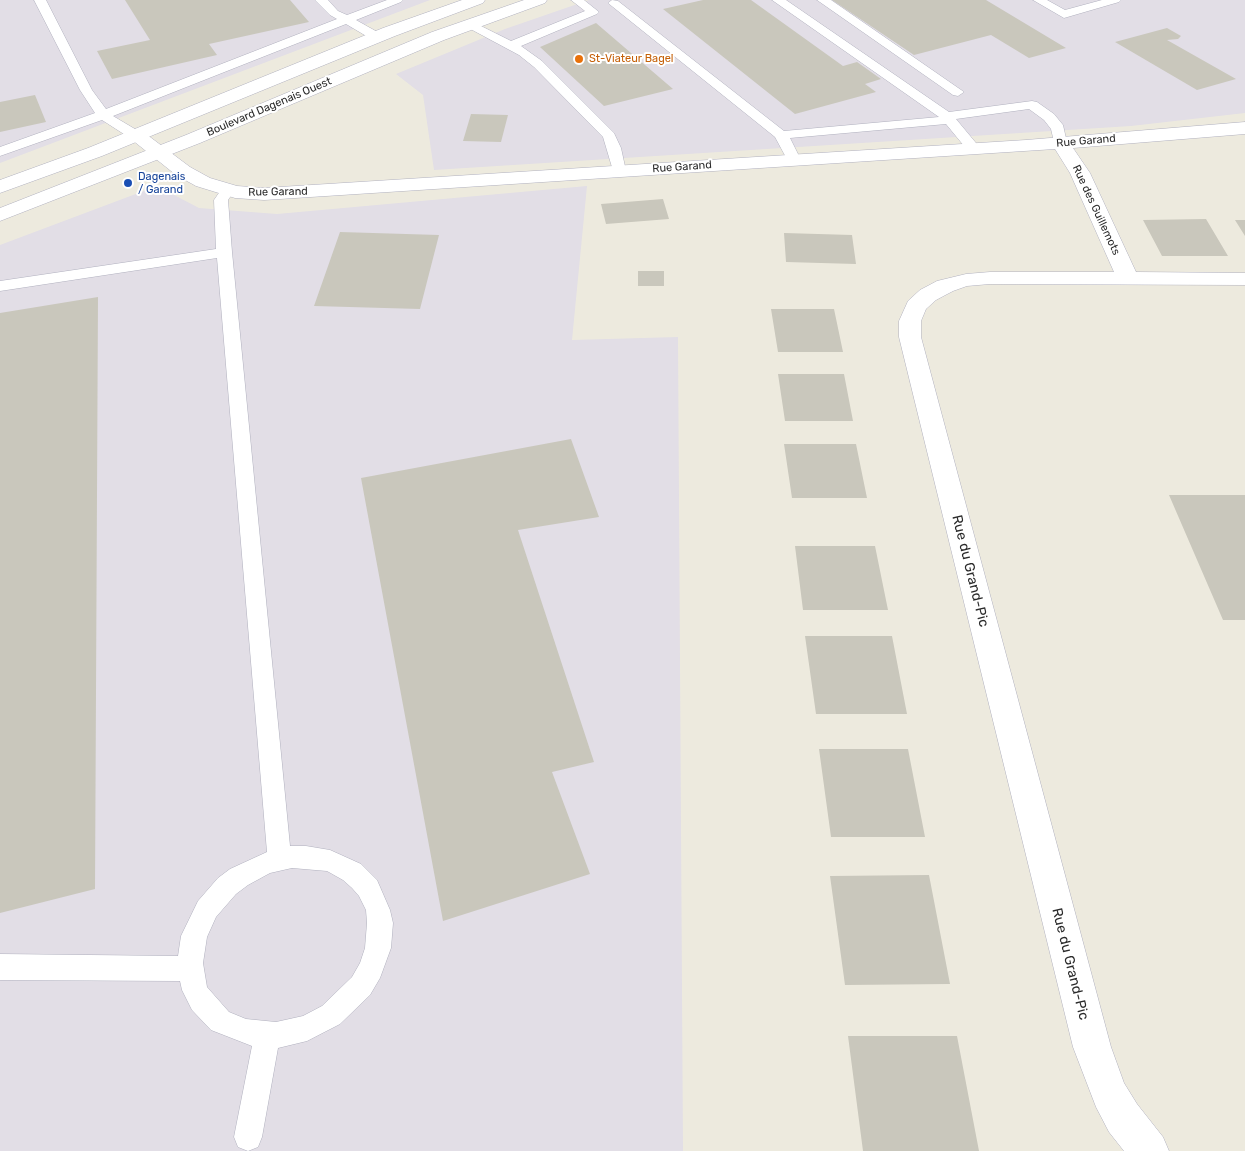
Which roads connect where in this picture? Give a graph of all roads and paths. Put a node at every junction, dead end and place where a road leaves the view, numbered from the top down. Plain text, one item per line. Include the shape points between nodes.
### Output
1 (40, 0) edge
2 (321, 0) edge
3 (397, 0) edge
4 (477, 0) edge
5 (539, 0) edge
6 (577, 0) edge
7 (778, 0) edge
8 (824, 0) edge
9 (1040, 0) edge
10 (1115, 0) edge
11 (617, 1) edge
12 (344, 20) junction
13 (469, 24) junction
14 (377, 37) junction
15 (510, 46) junction
16 (958, 92) dead end
17 (103, 115) junction
18 (948, 118) junction
19 (1245, 128) edge
20 (135, 135) junction
21 (782, 135) junction
22 (1060, 143) junction
23 (974, 149) junction
24 (0, 152) edge
25 (158, 153) junction
26 (794, 160) junction
27 (619, 171) junction
28 (0, 187) edge
29 (228, 190) junction
30 (0, 214) edge
31 (224, 252) junction
32 (1128, 279) junction
33 (1245, 279) edge
34 (0, 286) edge
35 (279, 860) junction
36 (0, 967) edge
37 (191, 969) junction
38 (267, 1035) junction
39 (248, 1137) dead end
40 (1149, 1151) edge

1 - 17 lane via 86,90
2 - 12 lane
3 - 12 lane
4 - 14 street, Boulevard Dagenais Ouest
5 - 13 street, Boulevard Dagenais Ouest
6 - 15 lane via 593,12
7 - 18 lane
8 - 16 lane
9 - 10 lane via 1064,14
11 - 21 lane
12 - 14 lane
12 - 17 lane
13 - 15 lane
13 - 25 street, Boulevard Dagenais Ouest
14 - 20 street, Boulevard Dagenais Ouest
15 - 27 lane via 538,64 609,136
17 - 20 lane
17 - 24 lane
18 - 21 lane
18 - 22 lane via 1032,105 1058,128
18 - 23 lane
19 - 22 street, Rue Garand
20 - 25 street, Rue Garand
20 - 28 street, Boulevard Dagenais Ouest
21 - 26 lane
22 - 23 street, Rue Garand
22 - 32 street, Rue des Guillemots via 1080,173
23 - 26 street, Rue Garand
25 - 29 street, Rue Garand via 192,176
25 - 30 street, Boulevard Dagenais Ouest
26 - 27 street, Rue Garand
27 - 29 street, Rue Garand via 276,194
29 - 31 lane via 222,196 221,204
31 - 34 lane
31 - 35 lane via 276,798
32 - 33 street, Rue du Grand-Pic
32 - 40 street, Rue du Grand-Pic via 990,278 955,282 921,300 912,314 909,329 1092,1047 1109,1094
35 - 37 lane via 239,877 216,897 194,936
35 - 38 lane via 306,856 330,861 352,872 374,899 380,935 368,974 343,1006 307,1028
36 - 37 lane
37 - 38 lane via 201,1001 220,1021 246,1032
38 - 39 lane

